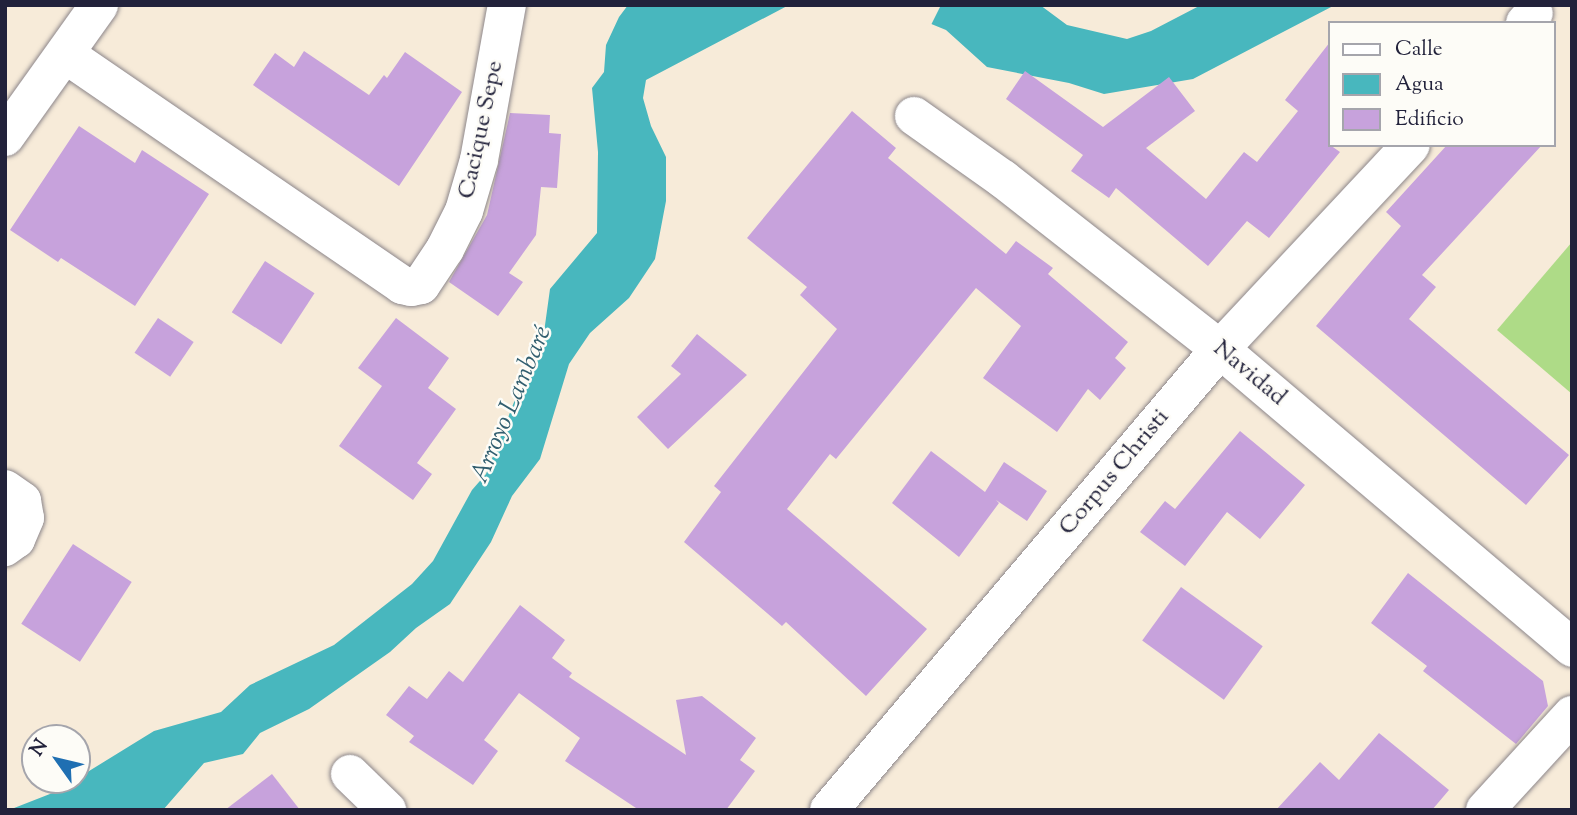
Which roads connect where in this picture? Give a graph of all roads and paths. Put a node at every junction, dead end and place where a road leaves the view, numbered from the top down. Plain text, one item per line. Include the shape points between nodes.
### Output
1 (99, 5) edge
2 (507, 5) edge
3 (65, 54) junction
4 (914, 116) dead end
5 (5, 137) edge
6 (1409, 147) edge
7 (1220, 349) junction
8 (1572, 648) edge
9 (1572, 715) edge
10 (350, 774) dead end
11 (387, 810) edge
12 (829, 810) edge
13 (1485, 810) edge

1 - 3 street
2 - 3 street, Cacique Sepe via 479,160 464,211 421,285 402,285
3 - 5 street
4 - 7 street, Navidad via 1003,179
6 - 7 street, Corpus Christi
7 - 8 street, Navidad
7 - 12 street, Corpus Christi
9 - 13 street
10 - 11 street

